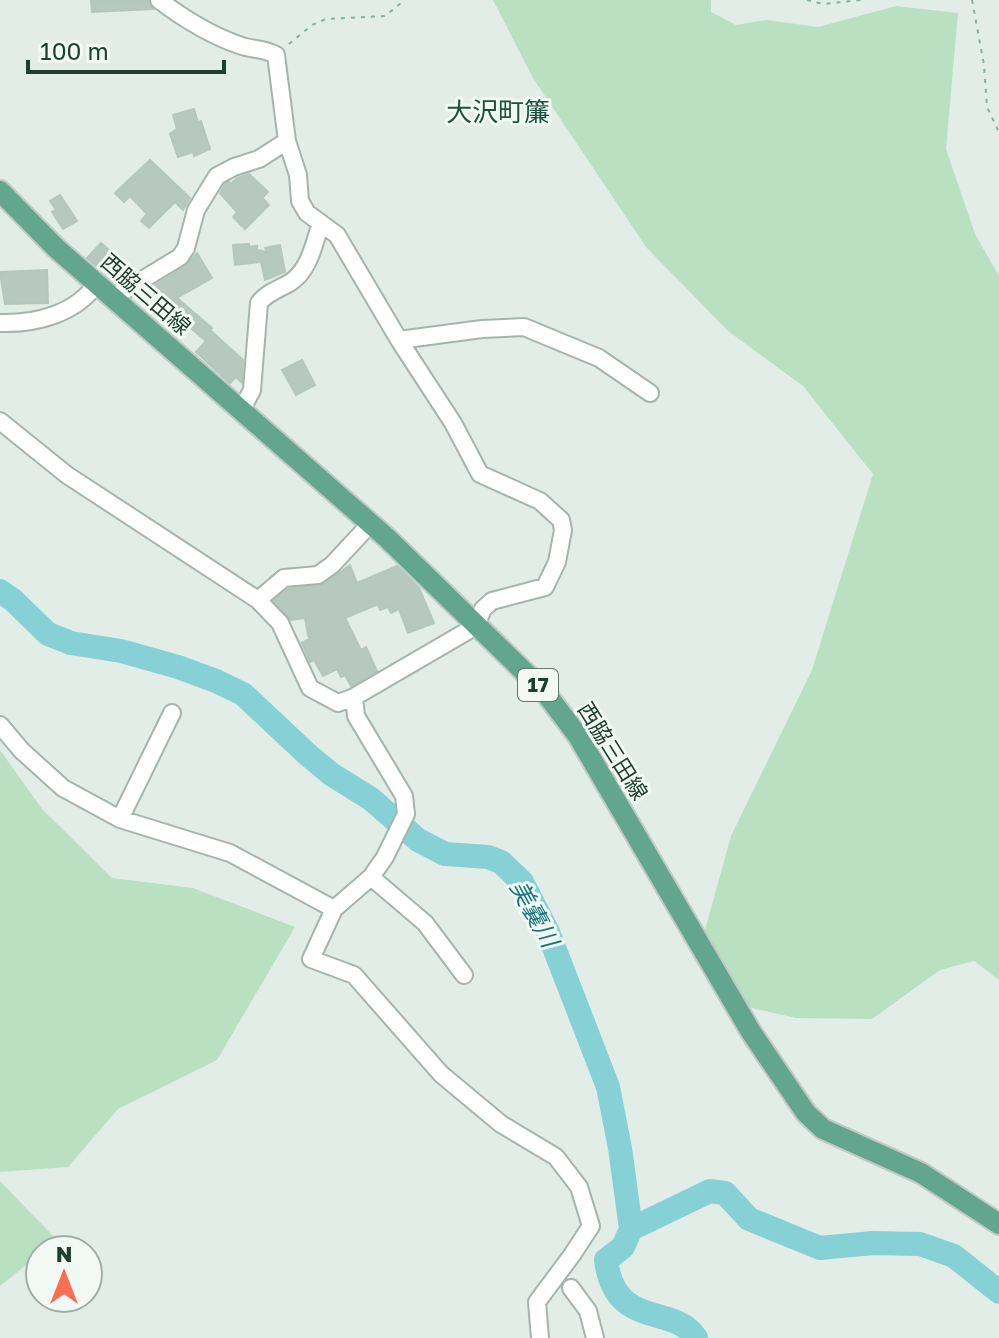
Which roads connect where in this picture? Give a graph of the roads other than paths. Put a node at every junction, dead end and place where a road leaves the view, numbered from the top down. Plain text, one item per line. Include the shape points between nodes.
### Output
1 (159, 0) edge
2 (287, 141) junction
3 (0, 191) edge
4 (321, 223) junction
5 (97, 283) junction
6 (114, 297) junction
7 (0, 323) edge
8 (399, 340) junction
9 (650, 393) dead end
10 (242, 409) junction
11 (0, 421) edge
12 (371, 523) junction
13 (258, 600) junction
14 (476, 626) junction
15 (354, 697) junction
16 (172, 713) dead end
17 (0, 725) edge
18 (120, 819) junction
19 (371, 877) junction
20 (334, 909) junction
21 (464, 975) dead end
22 (999, 1224) edge
23 (571, 1288) dead end
24 (540, 1338) edge
25 (595, 1338) edge

1 - 2 street via 221,38 276,55
2 - 4 street via 300,201
2 - 6 street via 217,176 196,210 180,257
3 - 5 main road, 西脇三田線 / 17
4 - 8 street via 337,235
4 - 10 street via 307,264 294,280 259,303 252,390
5 - 6 main road, 西脇三田線 / 17
5 - 7 street via 87,298 41,320
6 - 10 main road, 西脇三田線 / 17
8 - 9 street via 524,327 599,358
8 - 14 street via 480,474 540,501 561,520 557,562 545,587 492,601
10 - 12 main road, 西脇三田線 / 17
11 - 13 street via 67,475
12 - 13 street via 318,575 284,578
12 - 14 main road, 西脇三田線 / 17
13 - 15 street via 280,623 310,688 338,703
14 - 15 street
14 - 22 main road, 西脇三田線 / 17 via 544,691 578,736 751,1032 806,1113 823,1129 921,1173
15 - 19 street via 356,716 404,796 406,814
16 - 18 street
17 - 18 street via 63,788
18 - 20 street via 230,853
19 - 20 street
19 - 21 street via 425,923
20 - 24 street via 311,959 354,975 441,1074 501,1124 556,1157 579,1187 591,1226 537,1302
23 - 25 street via 588,1311

